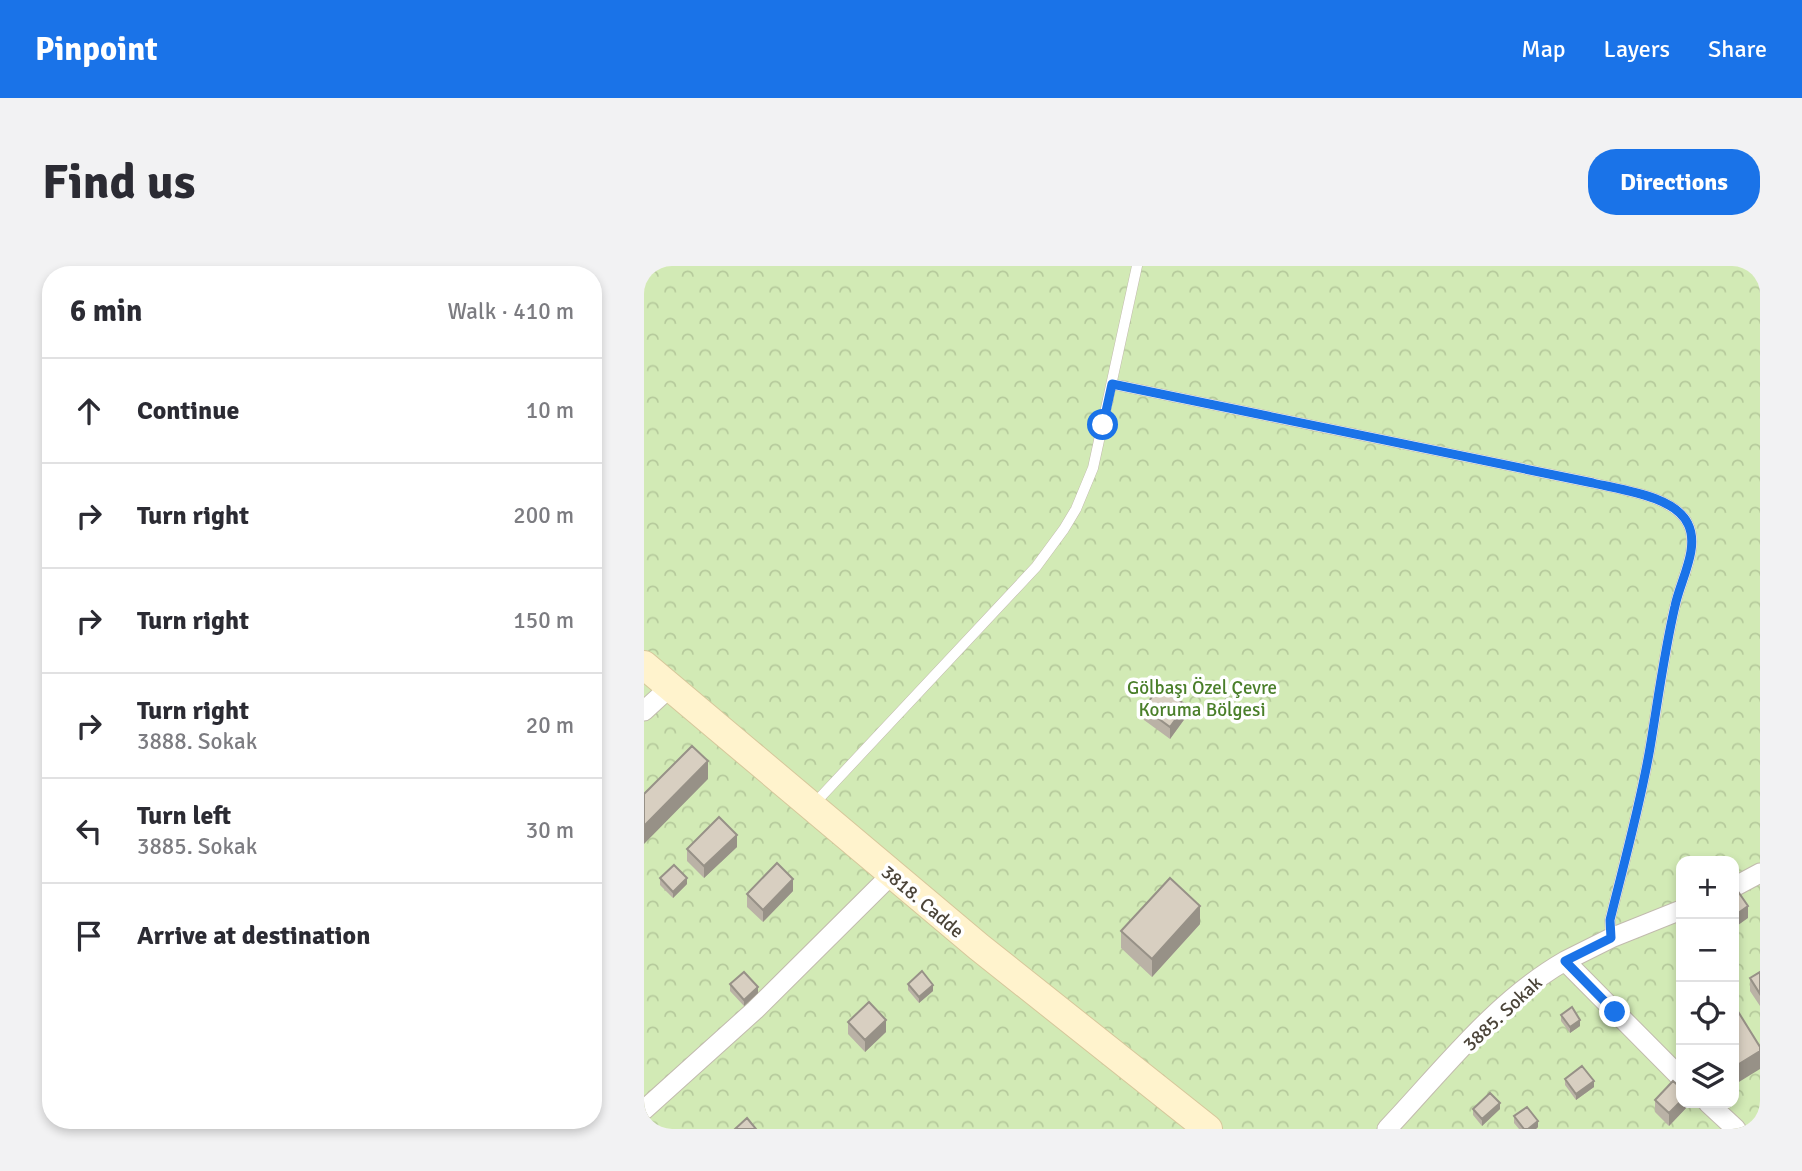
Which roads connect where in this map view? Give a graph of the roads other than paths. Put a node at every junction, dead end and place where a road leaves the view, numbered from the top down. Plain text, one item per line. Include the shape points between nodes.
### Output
1 (1137, 266) edge
2 (1112, 384) junction
3 (644, 665) edge
4 (668, 688) junction
5 (644, 711) edge
6 (811, 807) junction
7 (892, 874) junction
8 (1759, 876) edge
9 (1739, 885) edge
10 (1676, 912) edge
11 (1611, 938) junction
12 (1565, 961) junction
13 (1676, 1073) edge
14 (1713, 1108) edge
15 (644, 1110) edge
16 (1208, 1129) edge
17 (1387, 1129) edge
18 (1736, 1129) edge

1 - 2 lane
2 - 6 lane via 1093,468 1076,509 1051,549
2 - 11 lane via 1593,483 1663,501 1679,510 1689,525 1692,552 1668,635 1650,747 1610,920
3 - 4 street, 3818. Cadde
4 - 5 street
4 - 6 street, 3818. Cadde
6 - 7 street, 3818. Cadde
7 - 15 street via 755,1010
7 - 16 street, 3818. Cadde
8 - 9 street
10 - 11 street, 3885. Sokak
11 - 12 street, 3885. Sokak
12 - 13 street
12 - 17 street, 3885. Sokak via 1505,1006
14 - 18 street

